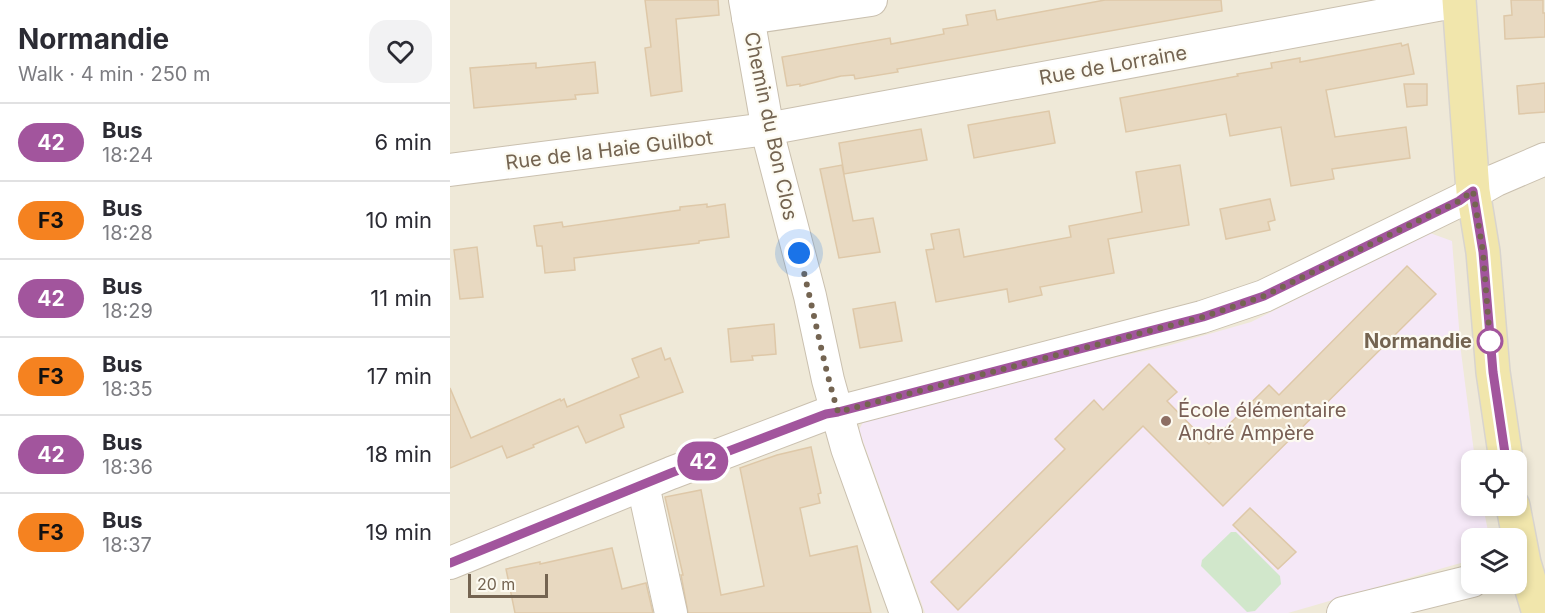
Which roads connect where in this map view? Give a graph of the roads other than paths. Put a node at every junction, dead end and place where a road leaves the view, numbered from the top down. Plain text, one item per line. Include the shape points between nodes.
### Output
1 (871, 0) edge
2 (1459, 0) edge
3 (746, 9) edge
4 (767, 129) junction
5 (1545, 159) edge
6 (450, 170) edge
7 (1473, 191) junction
8 (838, 412) junction
9 (1505, 450) edge
10 (643, 485) junction
11 (1516, 516) edge
12 (1529, 562) edge
13 (450, 563) edge
14 (1461, 584) edge
15 (671, 613) edge
16 (906, 613) edge
17 (1343, 613) edge
18 (1539, 613) edge

1 - 3 street, Chemin du Bon Clos
2 - 4 street, Rue de Lorraine
2 - 7 main road
3 - 4 street, Chemin du Bon Clos
4 - 6 street, Rue de la Haie Guilbot
4 - 8 street, Chemin du Bon Clos
5 - 7 street
7 - 8 street via 1264,296 1203,317
7 - 9 main road
8 - 10 street
8 - 16 street, Chemin du Bon Clos via 847,448
10 - 13 street
10 - 15 street
11 - 12 main road
12 - 18 main road
14 - 17 street

